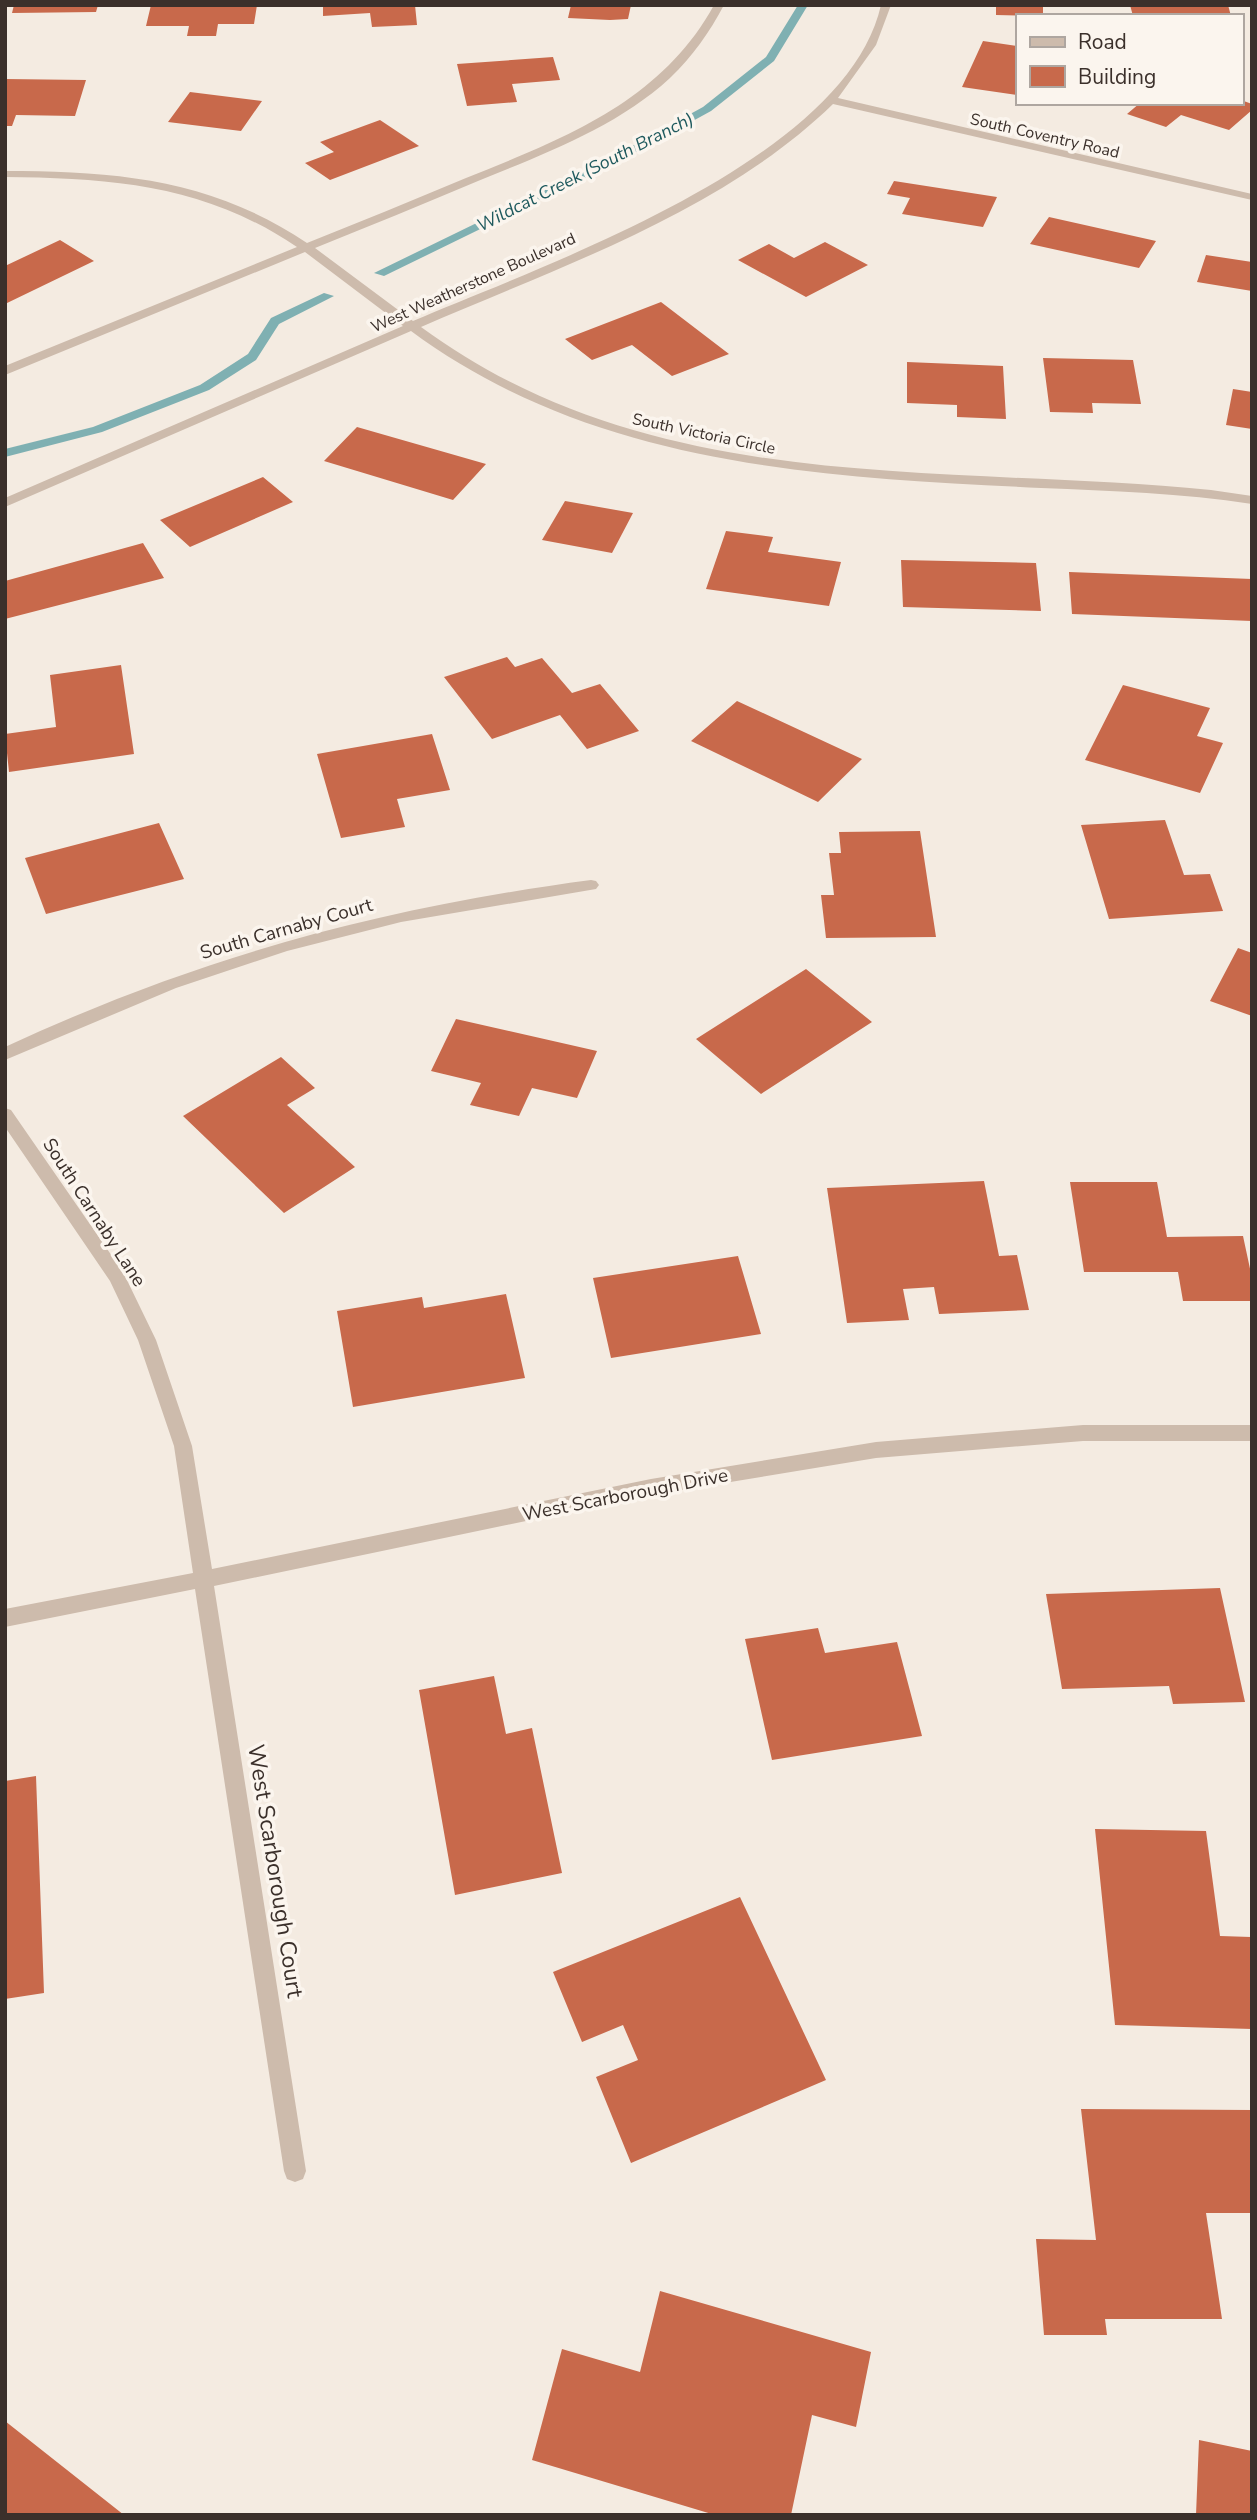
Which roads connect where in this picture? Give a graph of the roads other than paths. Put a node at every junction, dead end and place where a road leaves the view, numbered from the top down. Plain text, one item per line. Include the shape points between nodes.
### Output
1 (719, 5) edge
2 (886, 5) edge
3 (831, 100) junction
4 (5, 174) edge
5 (1252, 197) edge
6 (305, 249) junction
7 (414, 327) junction
8 (5, 371) edge
9 (1252, 500) edge
10 (5, 503) edge
11 (591, 885) dead end
12 (5, 1054) edge
13 (5, 1114) edge
14 (1252, 1433) edge
15 (206, 1580) junction
16 (5, 1618) edge
17 (295, 2171) dead end

1 - 6 street via 709,28 688,55 650,91 610,118
2 - 3 street, West Weatherstone Boulevard via 869,49
3 - 5 street, South Coventry Road
3 - 7 street, West Weatherstone Boulevard via 751,168 685,205
4 - 6 street, South Victoria Circle via 112,177 160,185 234,207
6 - 7 street, South Victoria Circle
6 - 8 street
7 - 9 street, South Victoria Circle via 517,391 632,435 687,448 839,472 1191,491
7 - 10 street, West Weatherstone Boulevard
11 - 12 street, South Carnaby Court via 458,905 261,953 128,1000
13 - 15 street, South Carnaby Lane via 117,1277 147,1340 183,1446
14 - 15 street, West Scarborough Drive via 1083,1433 876,1450 651,1487
15 - 16 street, West Scarborough Drive
15 - 17 street, West Scarborough Court

